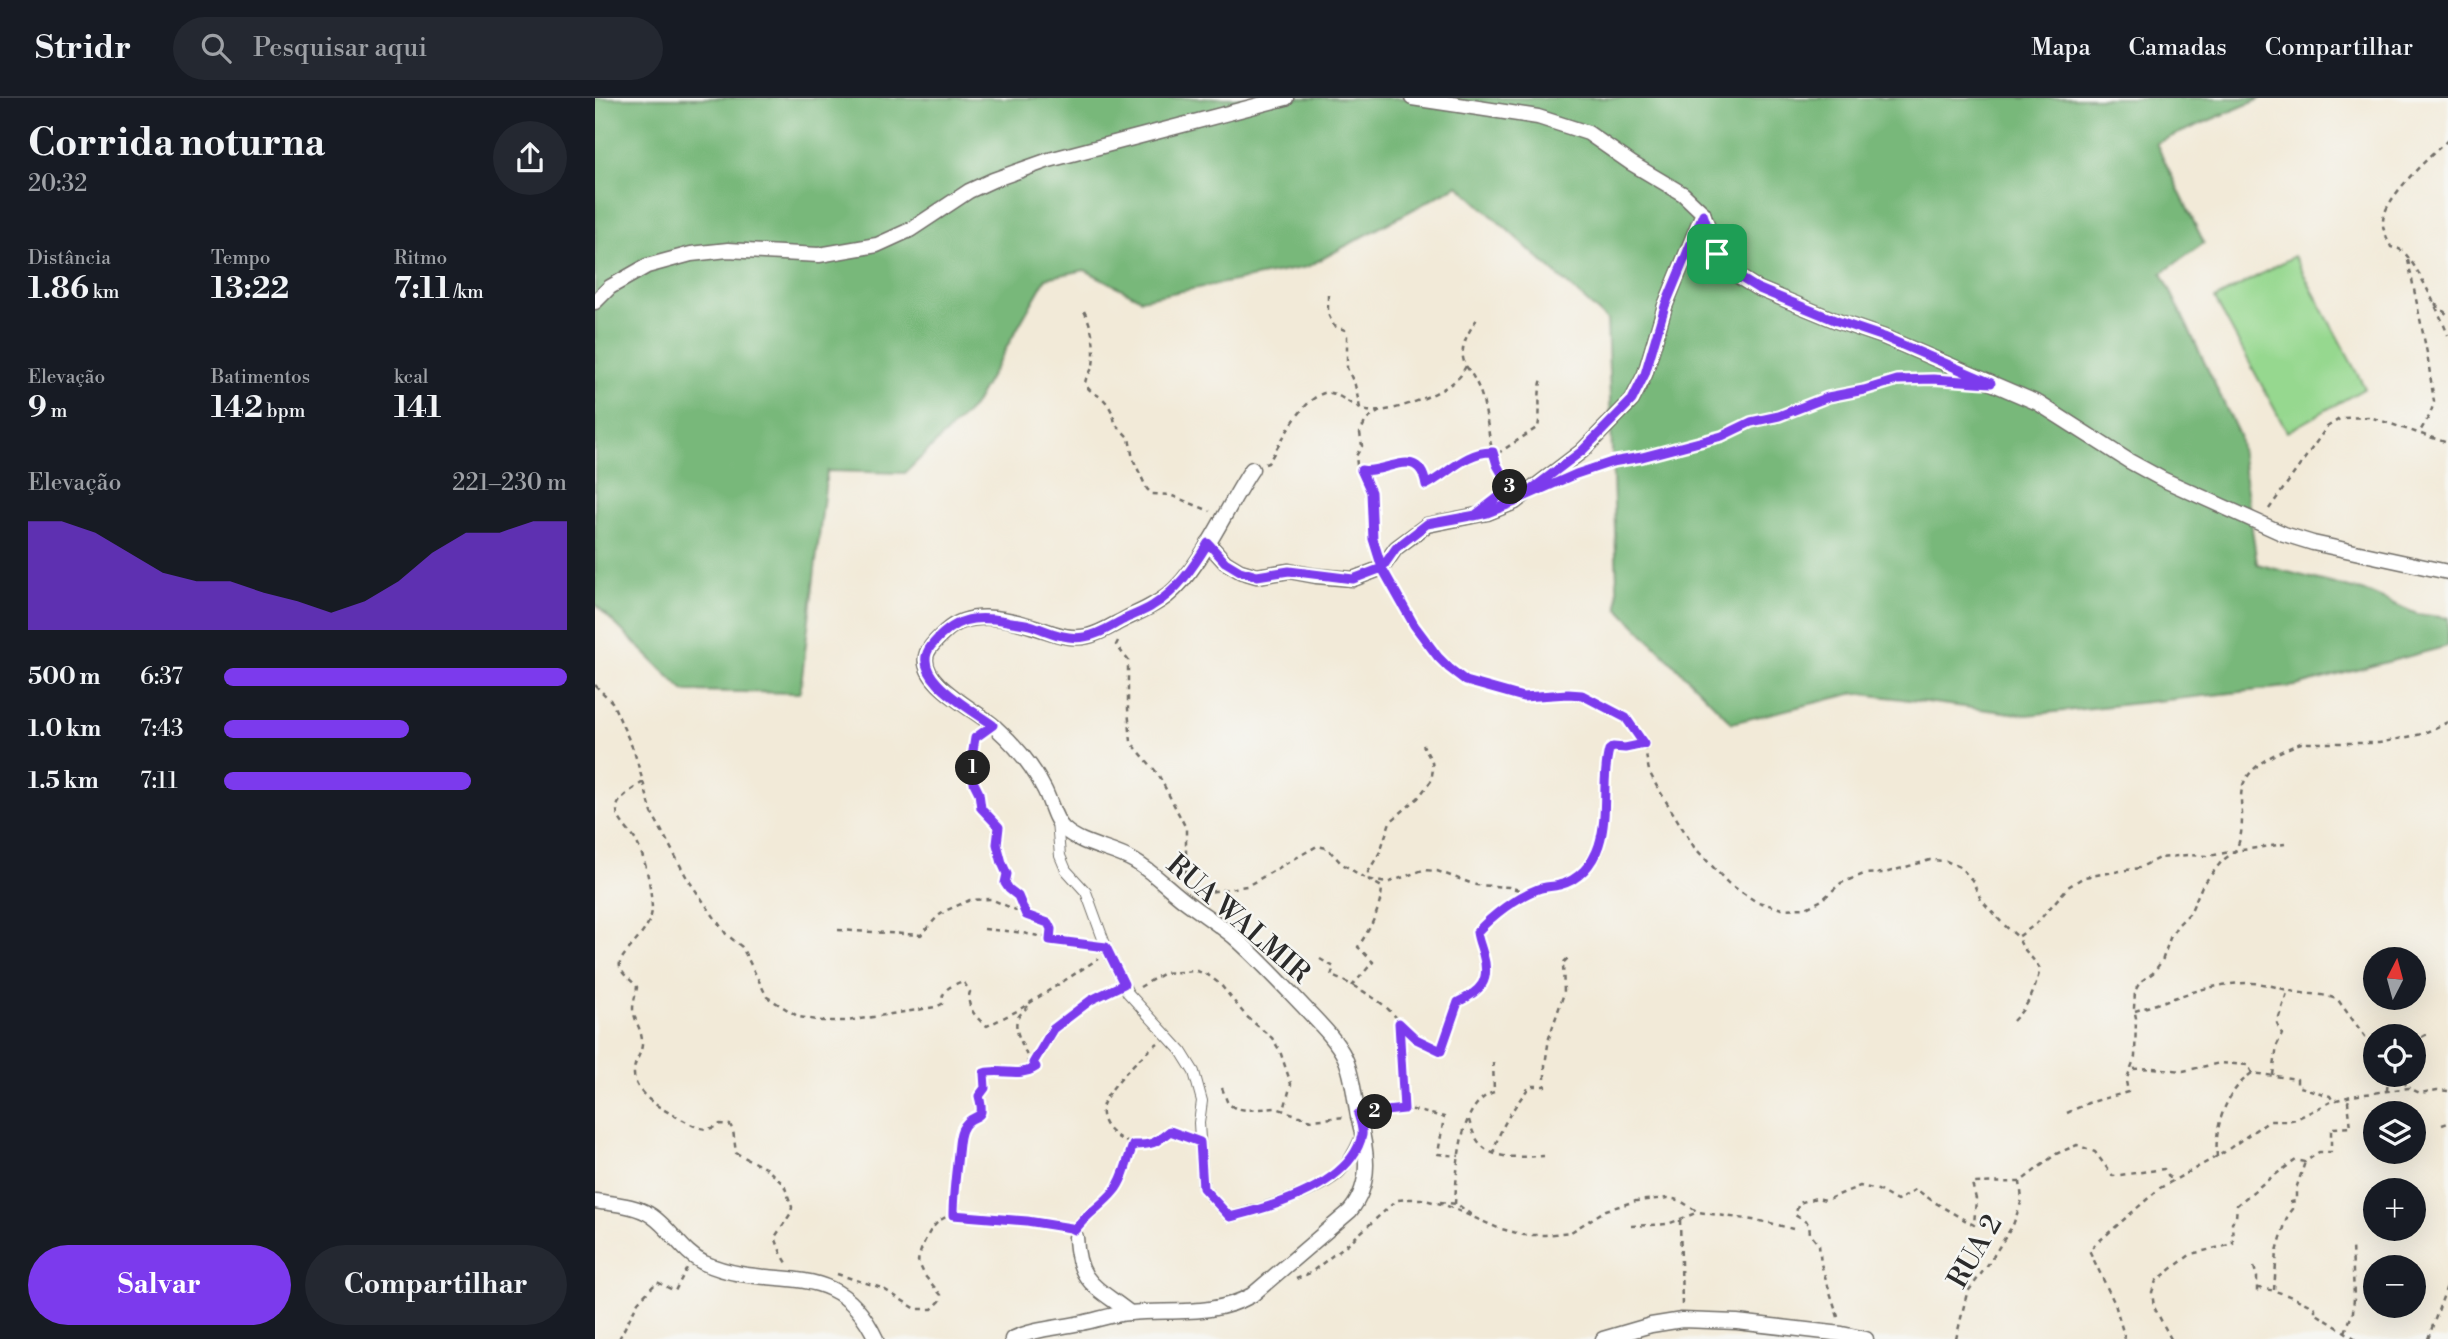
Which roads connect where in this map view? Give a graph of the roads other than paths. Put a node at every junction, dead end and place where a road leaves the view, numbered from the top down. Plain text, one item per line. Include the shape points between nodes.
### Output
1 (1286, 98) edge
2 (1412, 98) edge
3 (1703, 214) junction
4 (595, 302) edge
5 (1252, 468) road end
6 (1208, 543) junction
7 (2448, 572) edge
8 (1057, 821) junction
9 (1362, 1134) junction
10 (595, 1201) edge
11 (1075, 1234) road end
12 (1129, 1313) junction
13 (876, 1339) edge
14 (1012, 1339) edge
15 (1603, 1339) edge
16 (1866, 1339) edge

1 - 4 street via 1049,160 993,180 877,245 819,255 728,250 691,254 647,266 610,287
2 - 3 street via 1538,117 1588,133 1683,194
3 - 6 street via 1632,400 1582,451 1515,502 1487,513 1427,524 1396,548 1382,568 1353,579 1289,571 1257,576 1225,562
3 - 7 street via 1717,254 1737,277 2038,403 2162,480 2259,523 2313,543
5 - 6 street
6 - 8 street via 1167,596 1095,634 1073,638 984,617 954,624 928,650 928,671 934,681 993,725 1024,758
8 - 9 street, RUA WALMIR via 1081,839 1135,862 1187,897 1280,981 1346,1059
8 - 9 street via 1066,870 1086,892 1126,988 1188,1059 1202,1101 1203,1188 1230,1217 1308,1191 1336,1175
9 - 12 street, RUA WALMIR via 1367,1168 1358,1202 1252,1295 1212,1310
10 - 13 street via 650,1213 703,1262 744,1274 822,1283 844,1295
11 - 12 street via 1079,1266 1086,1279
12 - 14 street, RUA WALMIR
15 - 16 street via 1682,1320 1737,1322

